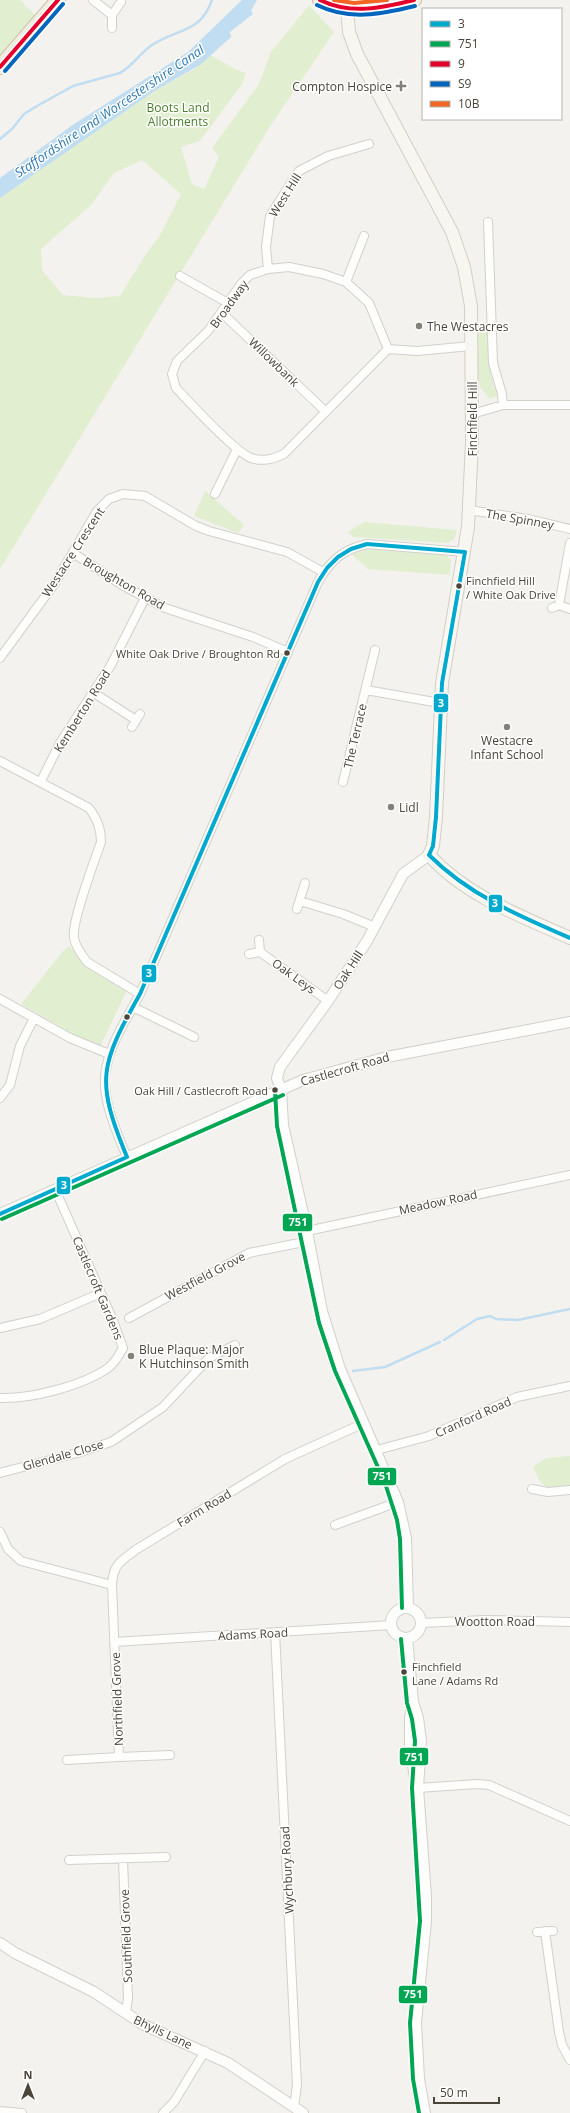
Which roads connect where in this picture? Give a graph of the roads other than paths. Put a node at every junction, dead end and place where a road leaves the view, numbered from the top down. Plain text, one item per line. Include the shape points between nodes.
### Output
1 (58, 0) edge
2 (93, 0) edge
3 (320, 0) edge
4 (414, 0) edge
5 (121, 2) dead end
6 (347, 8) junction
7 (112, 15) junction
8 (112, 28) dead end
9 (0, 67) edge
10 (369, 144) dead end
11 (488, 222) dead end
12 (364, 236) dead end
13 (268, 269) junction
14 (180, 276) dead end
15 (346, 282) junction
16 (228, 303) junction
17 (222, 313) junction
18 (471, 346) junction
19 (388, 349) junction
20 (503, 405) junction
21 (570, 405) edge
22 (326, 412) junction
23 (472, 414) junction
24 (237, 448) junction
25 (214, 494) dead end
26 (469, 510) junction
27 (570, 529) edge
28 (570, 543) edge
29 (465, 552) junction
30 (73, 553) junction
31 (324, 572) junction
32 (145, 598) junction
33 (570, 609) edge
34 (375, 650) dead end
35 (288, 652) junction
36 (0, 658) edge
37 (366, 690) junction
38 (94, 693) junction
39 (440, 703) junction
40 (136, 720) dead end
41 (0, 761) edge
42 (41, 781) junction
43 (344, 782) dead end
44 (429, 856) junction
45 (305, 883) dead end
46 (375, 927) junction
47 (570, 938) edge
48 (259, 940) dead end
49 (260, 952) junction
50 (249, 954) dead end
51 (140, 994) junction
52 (0, 999) edge
53 (328, 1001) junction
54 (132, 1007) junction
55 (34, 1018) junction
56 (570, 1022) edge
57 (194, 1037) dead end
58 (108, 1054) junction
59 (281, 1090) junction
60 (0, 1098) edge
61 (127, 1157) junction
62 (570, 1175) edge
63 (55, 1189) junction
64 (0, 1214) edge
65 (308, 1236) junction
66 (101, 1293) junction
67 (129, 1318) dead end
68 (0, 1328) edge
69 (235, 1345) dead end
70 (570, 1386) edge
71 (0, 1398) edge
72 (364, 1423) junction
73 (377, 1450) junction
74 (0, 1472) edge
75 (532, 1489) dead end
76 (570, 1490) edge
77 (398, 1502) junction
78 (335, 1525) dead end
79 (0, 1532) edge
80 (112, 1585) junction
81 (408, 1608) junction
82 (570, 1622) edge
83 (421, 1623) junction
84 (392, 1624) junction
85 (275, 1632) junction
86 (408, 1638) junction
87 (114, 1642) junction
88 (170, 1755) dead end
89 (119, 1757) junction
90 (67, 1760) dead end
91 (418, 1788) junction
92 (570, 1821) edge
93 (166, 1857) dead end
94 (123, 1859) junction
95 (70, 1860) dead end
96 (545, 1931) dead end
97 (0, 1943) edge
98 (126, 2013) junction
99 (205, 2051) junction
100 (570, 2060) edge
101 (298, 2110) edge
102 (0, 2111) edge
103 (22, 2113) edge
104 (163, 2113) edge
105 (425, 2113) edge

1 - 9 highway
2 - 7 street
3 - 6 highway via 333,6
4 - 6 highway via 372,9
5 - 7 street
6 - 18 main road, Finchfield Hill via 349,32 356,54 429,186 455,239 469,291
7 - 8 street
10 - 13 street, West Hill via 328,156 299,171 270,216 266,247
11 - 20 street, Finchfield Hill via 493,363
12 - 15 street
13 - 15 street, Broadway via 289,267
13 - 16 street, Broadway via 250,275
14 - 16 street
15 - 19 street, Broadway via 369,303
16 - 17 street, Broadway
17 - 22 street, Willowbank
17 - 24 street, Broadway via 208,331 177,361 172,374 176,388
18 - 19 street via 417,350
18 - 23 main road, Finchfield Hill
19 - 22 street, Broadway
20 - 21 street
20 - 23 street
22 - 24 street, Broadway via 284,454 270,460 250,458
23 - 26 main road, Finchfield Hill
24 - 25 street
26 - 27 street, The Spinney via 528,519
26 - 29 main road, Finchfield Hill
28 - 33 street via 556,607
29 - 31 street via 367,544 337,556
29 - 39 main road, Finchfield Hill
30 - 31 street, Westacre Crescent via 92,518 103,504 123,494 139,494 196,526 280,549
30 - 32 street, Broughton Road
30 - 36 street, Westacre Crescent via 55,583
31 - 35 street
32 - 35 street, Broughton Road via 186,616 241,633
32 - 38 street, Kemberton Road
34 - 37 street, The Terrace
35 - 51 street
37 - 39 street, The Terrace
37 - 43 street, The Terrace
38 - 40 street
38 - 42 street, Kemberton Road via 60,743
39 - 44 main road, Finchfield Hill via 436,817 433,846
41 - 42 street
42 - 51 street via 89,808 97,820 101,834 101,842 76,919 73,937 88,962
44 - 46 street, Oak Hill via 404,874
44 - 47 main road via 442,870 466,887
45 - 46 street via 298,905 343,914
46 - 53 street, Oak Hill
48 - 49 street, Oak Leys
49 - 50 street, Oak Leys
49 - 53 street, Oak Leys
51 - 54 street
52 - 55 street
53 - 59 street, Oak Hill via 280,1067 277,1078
54 - 57 street
54 - 58 street
55 - 58 street via 70,1038
55 - 60 street via 20,1046 10,1085
56 - 59 street, Castlecroft Road via 387,1056 328,1072
58 - 61 street via 104,1075 106,1095 113,1125
59 - 61 street, Castlecroft Road
59 - 65 street, Oak Hill via 283,1125
61 - 63 street, Castlecroft Road
62 - 65 street, Meadow Road
63 - 64 street, Castlecroft Road
63 - 66 street, Castlecroft Gardens
65 - 67 street, Westfield Grove via 248,1253
65 - 72 street, Oak Hill via 320,1305 328,1334
66 - 68 street via 40,1319
66 - 71 street, Castlecroft Gardens via 123,1348 109,1367 50,1392
69 - 74 street, Glendale Close via 209,1358 163,1407 111,1442
70 - 73 street, Cranford Road via 518,1397 429,1436
72 - 73 street, Oak Hill
72 - 80 street, Farm Road via 285,1459 137,1549 117,1565 113,1572
73 - 77 street, Oak Hill
75 - 76 street via 548,1492
77 - 78 street
77 - 81 street, Oak Hill via 406,1538
79 - 80 street via 8,1549 21,1561
80 - 87 street, Farm Road
81 - 83 street via 417,1613
81 - 84 street via 396,1613
82 - 83 street, Wootton Road via 485,1620
83 - 86 street via 417,1633
84 - 85 street, Adams Road
84 - 86 street via 395,1632
85 - 87 street, Adams Road
85 - 101 street, Wychbury Road
86 - 91 street via 413,1702 421,1741
87 - 89 street, Northfield Grove
88 - 89 street, Northfield Grove
89 - 90 street, Northfield Grove
91 - 92 street via 488,1785
91 - 105 street via 426,1921 416,2023 419,2079
93 - 94 street
94 - 95 street
94 - 98 street, Southfield Grove via 128,1998
96 - 100 street via 559,2032
97 - 98 street, Bhylls Lane via 94,1992
98 - 99 street, Bhylls Lane via 144,2025
99 - 101 street, Bhylls Lane via 228,2063
99 - 104 street via 174,2102
102 - 103 street

